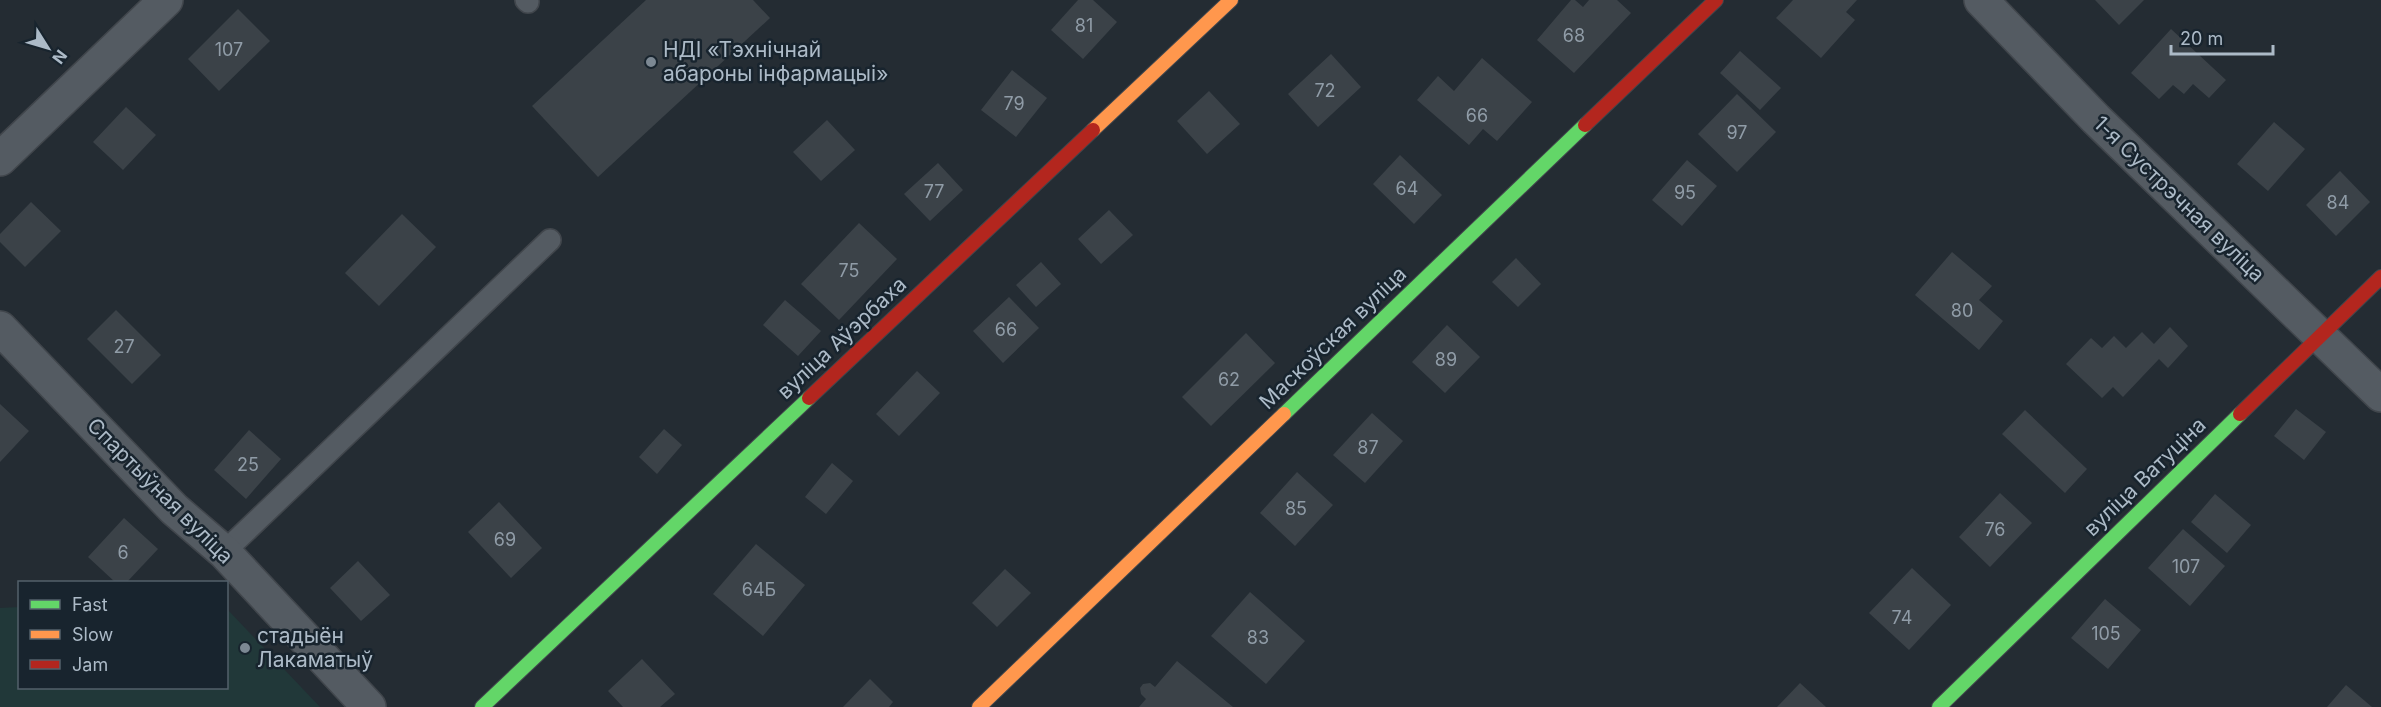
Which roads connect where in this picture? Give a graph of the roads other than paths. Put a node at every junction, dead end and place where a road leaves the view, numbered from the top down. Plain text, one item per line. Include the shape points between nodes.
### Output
1 (166, 0) edge
2 (1232, 0) edge
3 (1716, 0) edge
4 (1981, 0) edge
5 (0, 159) edge
6 (550, 240) dead end
7 (2381, 277) edge
8 (0, 328) edge
9 (2320, 335) junction
10 (2381, 395) edge
11 (224, 552) junction
12 (369, 707) edge
13 (482, 707) edge
14 (979, 707) edge
15 (1939, 707) edge

1 - 5 street
2 - 13 street, вуліца Аўэрбаха
3 - 14 street, Маскоўская вуліца
4 - 9 street, 1-я Сустрэчная вуліца via 2096,119
6 - 11 lane
7 - 9 street, вуліца Ватуціна
8 - 11 street, Спартыўная вуліца via 174,509
9 - 10 street, 1-я Сустрэчная вуліца
9 - 15 street, вуліца Ватуціна
11 - 12 street, Спартыўная вуліца

